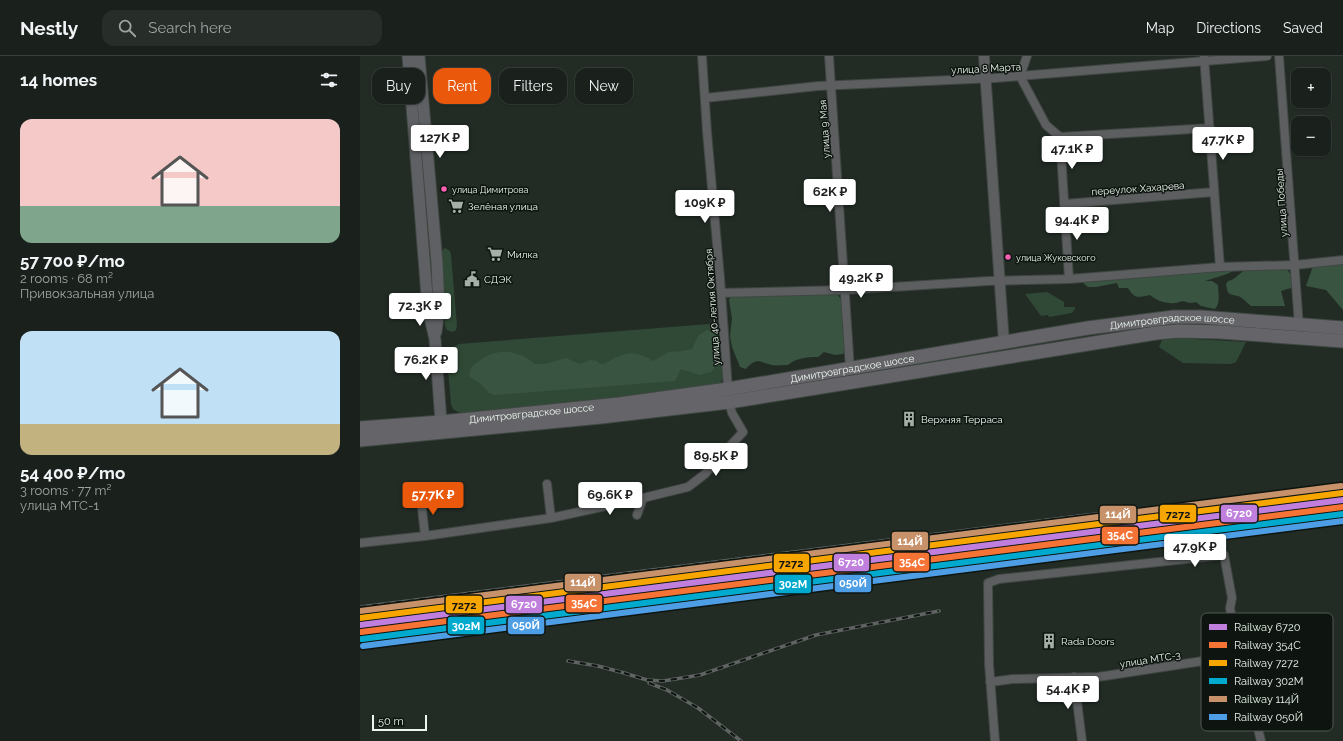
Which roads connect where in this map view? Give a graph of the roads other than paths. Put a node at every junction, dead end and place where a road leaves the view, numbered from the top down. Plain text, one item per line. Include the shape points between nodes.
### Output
1 (408, 56) edge
2 (420, 56) edge
3 (702, 56) edge
4 (829, 56) edge
5 (984, 56) edge
6 (1027, 56) edge
7 (1267, 56) edge
8 (1279, 56) edge
9 (1205, 59) edge
10 (1020, 76) junction
11 (985, 78) junction
12 (831, 85) junction
13 (705, 98) junction
14 (1210, 128) junction
15 (1060, 137) junction
16 (1214, 192) junction
17 (1064, 204) junction
18 (1343, 260) edge
19 (1295, 265) junction
20 (1220, 267) junction
21 (1069, 279) junction
22 (1000, 280) junction
23 (844, 290) junction
24 (721, 293) junction
25 (1299, 326) junction
26 (1343, 328) edge
27 (435, 339) junction
28 (1343, 341) edge
29 (1004, 342) junction
30 (1006, 357) junction
31 (850, 369) junction
32 (730, 401) junction
33 (441, 427) junction
34 (360, 428) edge
35 (360, 440) edge
36 (546, 484) dead end
37 (643, 498) junction
38 (421, 499) dead end
39 (637, 515) dead end
40 (551, 518) junction
41 (425, 536) junction
42 (360, 542) edge
43 (1231, 613) edge
44 (1201, 661) edge
45 (1074, 677) junction
46 (990, 682) junction
47 (1258, 731) edge
48 (995, 741) edge
49 (1082, 741) edge
50 (1261, 741) edge

1 - 27 main road via 428,309
2 - 27 main road via 437,271 439,309
3 - 13 street, улица 40-летия Октября
4 - 12 street, улица 9 Мая
5 - 11 street
6 - 10 street
7 - 9 street, улица 8 Марта
8 - 19 street, улица Победы
9 - 10 street, улица 8 Марта
9 - 14 street
10 - 11 street, улица 8 Марта
10 - 15 street via 1046,125
11 - 12 street, улица 8 Марта
11 - 22 street
12 - 13 street, улица 8 Марта
12 - 23 street, улица 9 Мая
13 - 24 street, улица 40-летия Октября
14 - 15 street
14 - 16 street
15 - 17 street
16 - 17 street, переулок Хахарева
16 - 20 street
17 - 21 street
18 - 19 street
19 - 20 street
19 - 25 street, улица Победы
20 - 21 street
21 - 22 street
22 - 23 street
22 - 29 street
23 - 24 street
23 - 31 street, улица 9 Мая
24 - 32 street, улица 40-летия Октября
25 - 26 highway, Димитровградское шоссе
25 - 29 highway, Димитровградское шоссе via 1180,317
27 - 33 main road
28 - 30 highway, Димитровградское шоссе via 1178,331
29 - 30 highway
29 - 31 highway, Димитровградское шоссе
30 - 32 highway, Димитровградское шоссе
31 - 32 highway, Димитровградское шоссе
32 - 33 highway, Димитровградское шоссе via 619,404
32 - 37 street via 743,432 705,474 688,487
33 - 34 highway, Димитровградское шоссе
33 - 35 highway, Димитровградское шоссе
36 - 40 street
37 - 39 street
37 - 40 street
38 - 41 street
40 - 41 street
41 - 42 street
43 - 46 street via 1232,598 1224,555 999,579 988,583
44 - 45 street, улица МТС-3 via 1098,677
45 - 46 street, улица МТС-3
45 - 49 street
46 - 48 street
47 - 50 street

